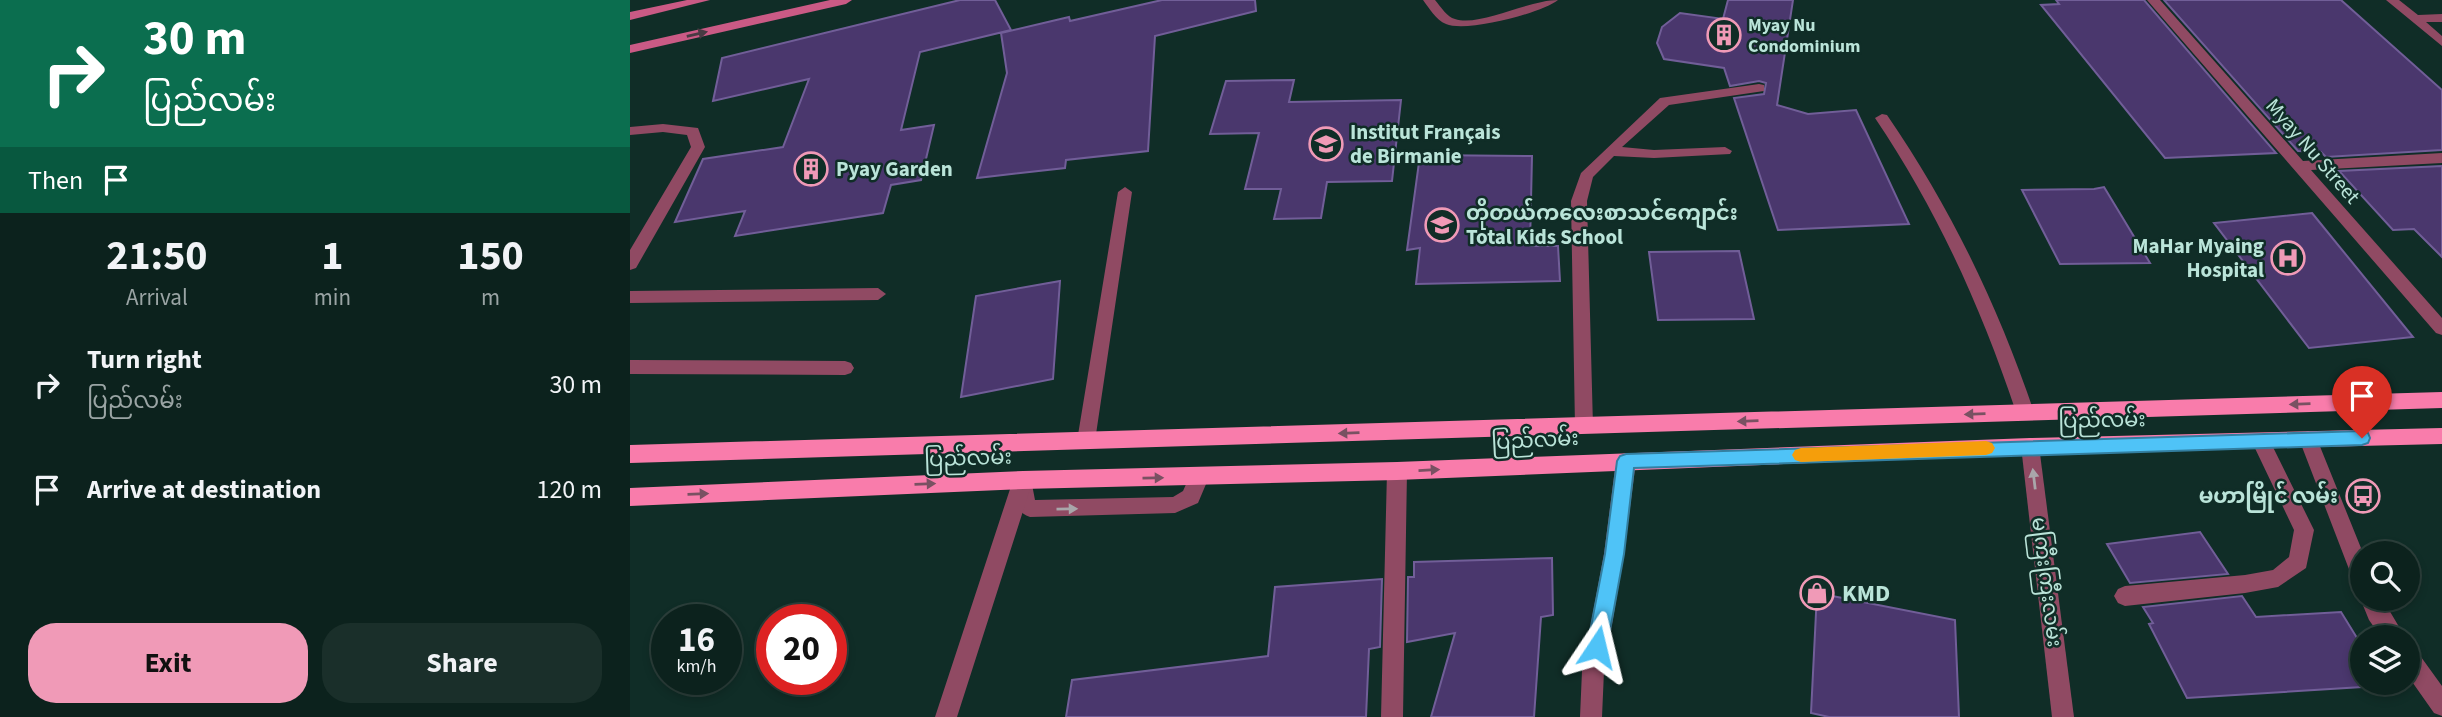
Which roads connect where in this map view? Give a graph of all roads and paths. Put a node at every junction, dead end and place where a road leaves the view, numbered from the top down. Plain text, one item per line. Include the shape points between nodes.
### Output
1 (704, 0) edge
2 (773, 0) edge
3 (846, 0) edge
4 (1429, 0) edge
5 (1552, 0) edge
6 (2153, 0) edge
7 (2392, 0) edge
8 (630, 16) edge
9 (774, 16) junction
10 (2442, 18) edge
11 (2414, 19) junction
12 (2442, 42) edge
13 (630, 49) edge
14 (1759, 88) dead end
15 (1882, 118) dead end
16 (630, 131) edge
17 (1611, 151) junction
18 (1725, 151) dead end
19 (2442, 158) edge
20 (2299, 166) junction
21 (1125, 192) dead end
22 (630, 264) edge
23 (878, 295) dead end
24 (630, 297) edge
25 (2442, 329) edge
26 (630, 367) edge
27 (845, 368) dead end
28 (2442, 400) edge
29 (2025, 412) junction
30 (1584, 426) junction
31 (2442, 436) edge
32 (2308, 439) junction
33 (1086, 441) junction
34 (2261, 442) junction
35 (2030, 446) junction
36 (630, 454) edge
37 (1626, 461) junction
38 (1397, 471) junction
39 (1199, 477) junction
40 (1023, 480) junction
41 (630, 497) edge
42 (2350, 546) edge
43 (2125, 596) dead end
44 (2420, 674) edge
45 (2442, 705) edge
46 (946, 717) edge
47 (1392, 717) edge
48 (1591, 717) edge
49 (2063, 717) edge

1 - 8 main road
2 - 9 main road
3 - 9 main road
4 - 5 street via 1448,21 1460,23 1479,22
6 - 20 street, Myay Nu Street
7 - 11 street
13 -> 9 main road
10 - 11 street
11 - 12 street
14 - 17 street via 1665,101
15 - 29 street via 1920,172 1958,240 2005,350
16 - 22 street via 693,131 698,147
17 - 18 street
17 - 30 street via 1586,176 1578,201
19 - 20 street
20 - 25 street, Myay Nu Street
21 - 33 street
23 - 24 street
26 - 27 street
28 -> 29 highway, ပြည်လမ်း
29 -> 30 highway, ပြည်လမ်း
30 -> 33 highway, ပြည်လမ်း
31 - 32 highway, ပြည်လမ်း
32 - 34 highway, ပြည်လမ်း
32 - 42 street
33 - 36 highway, ပြည်လမ်း
34 - 35 highway, ပြည်လမ်း
34 - 43 street via 2304,530 2299,562 2278,578
35 - 37 highway, ပြည်လမ်း
49 -> 35 street, မကြီးကြီးလမ်း
38 -> 37 highway, ပြည်လမ်း
37 - 48 street via 1593,671
38 - 39 highway, ပြည်လမ်း
38 - 47 street
40 -> 39 highway, ပြည်လမ်း
40 -> 39 street via 1024,502 1030,509 1068,509 1175,505 1191,497
41 -> 40 highway, ပြည်လမ်း
40 - 46 street
44 - 45 street

